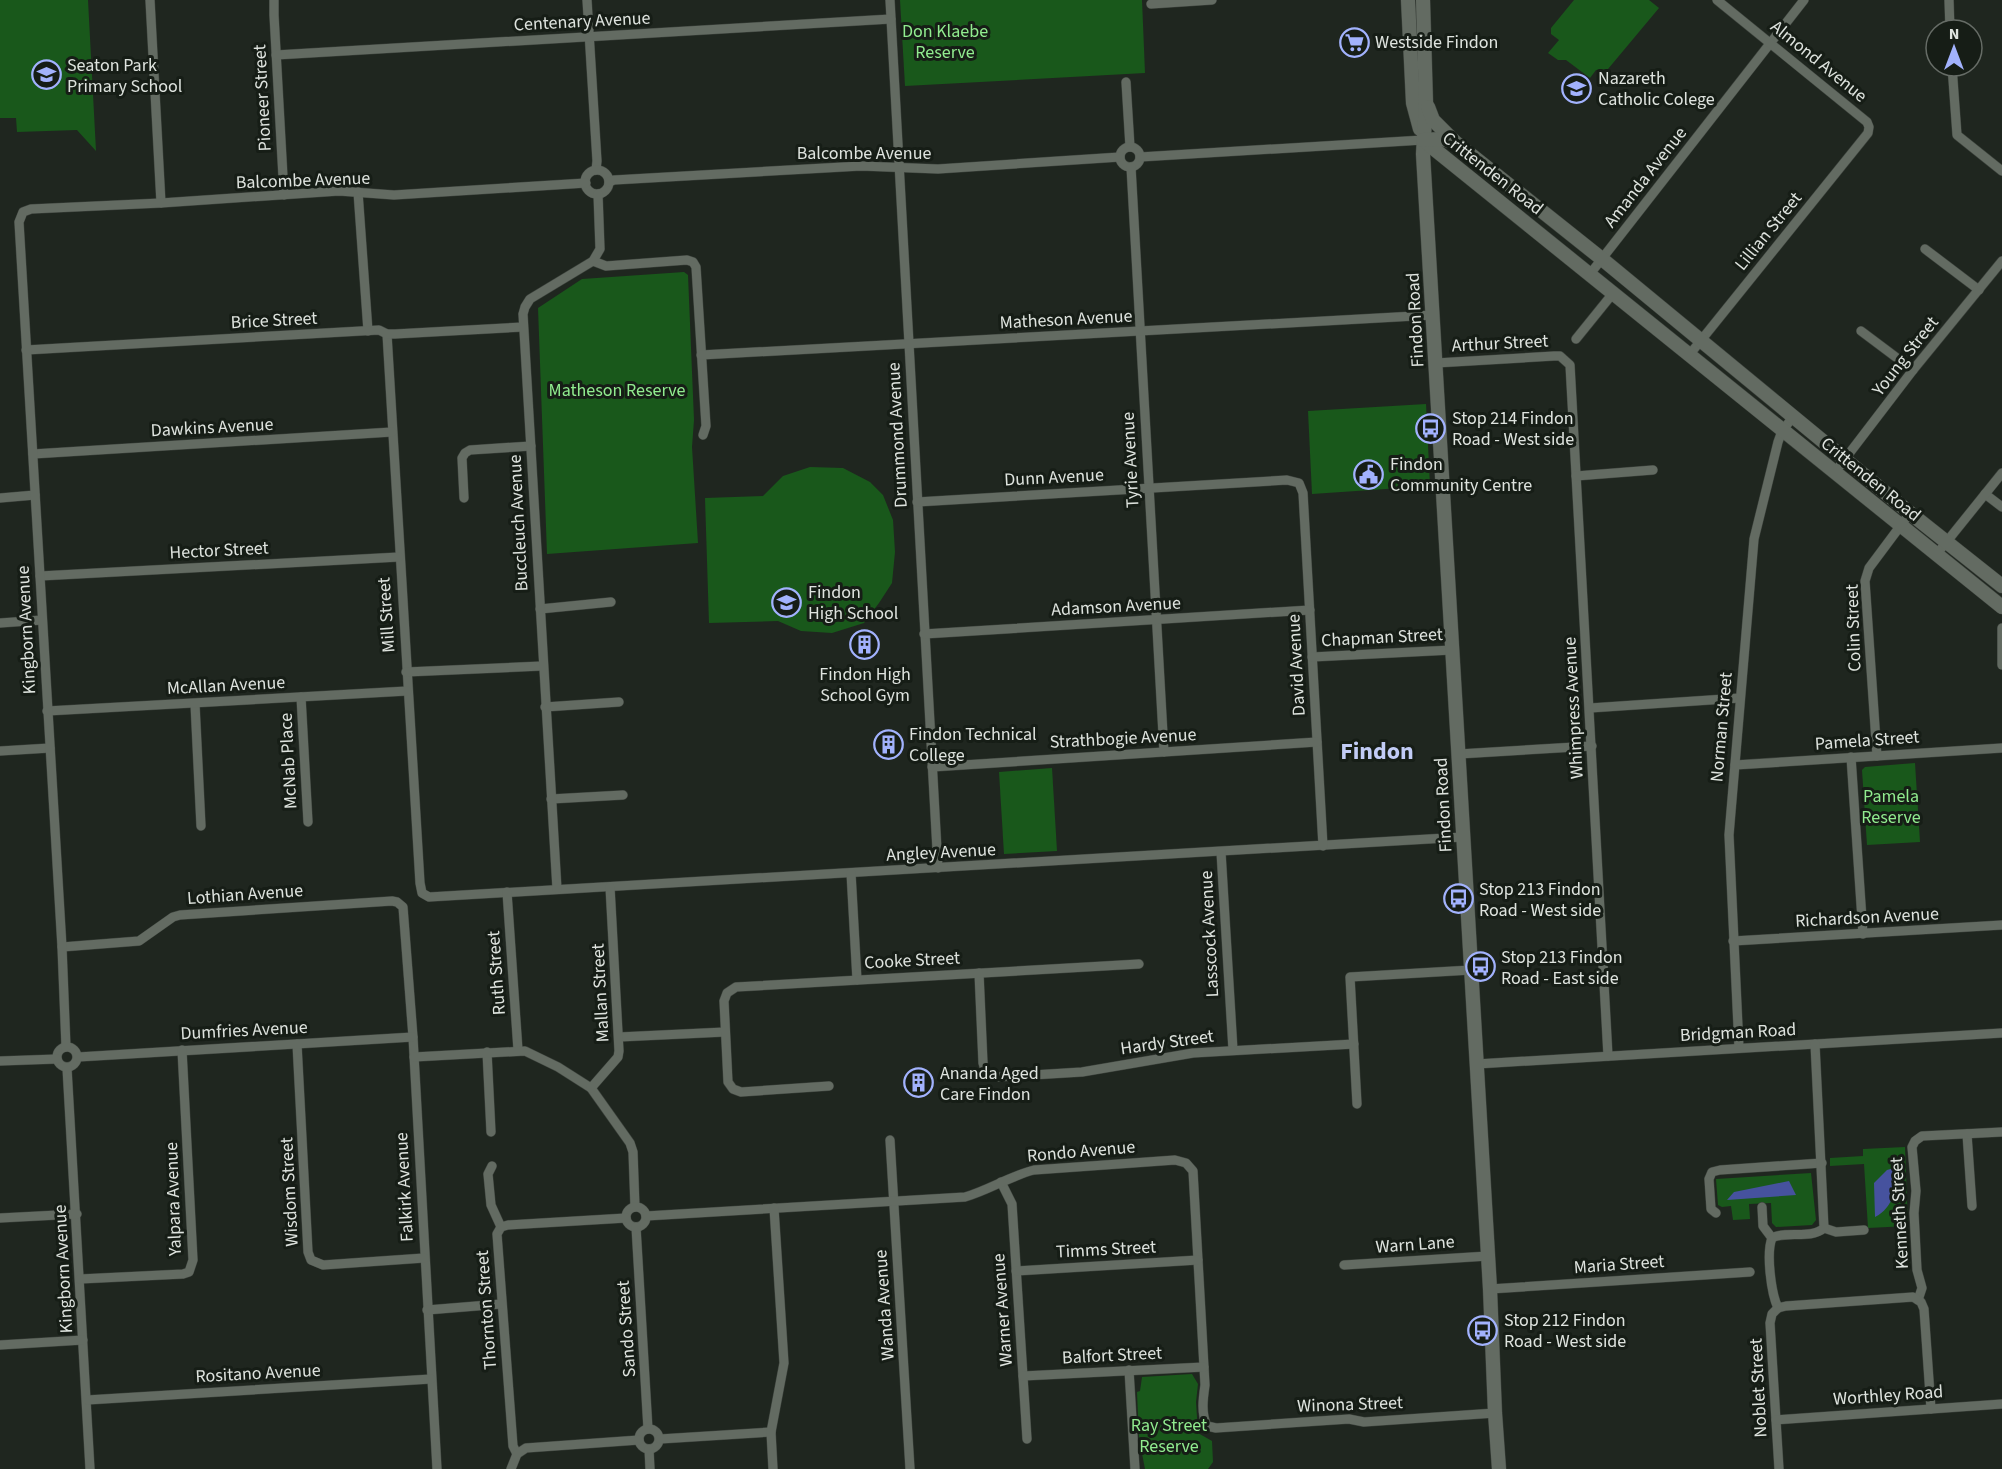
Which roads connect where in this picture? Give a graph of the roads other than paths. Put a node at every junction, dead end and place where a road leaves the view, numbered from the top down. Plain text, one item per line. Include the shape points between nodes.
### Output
1 (150, 0) edge
2 (274, 0) edge
3 (587, 0) edge
4 (890, 0) edge
5 (1212, 0) edge
6 (1408, 0) edge
7 (1423, 0) edge
8 (1717, 0) edge
9 (1804, 0) edge
10 (1949, 0) edge
11 (1152, 4) dead end
12 (1950, 18) edge
13 (891, 19) junction
14 (1410, 36) junction
15 (589, 38) junction
16 (1771, 43) junction
17 (1424, 46) junction
18 (276, 56) junction
19 (1953, 78) edge
20 (1126, 82) dead end
21 (1426, 103) junction
22 (1869, 127) joint
23 (1423, 140) junction
24 (1455, 142) junction
25 (1130, 147) junction
26 (1120, 157) junction
27 (1140, 157) junction
28 (1452, 164) junction
29 (1131, 167) junction
30 (899, 168) junction
31 (596, 170) junction
32 (2002, 171) edge
33 (1425, 179) junction
34 (609, 182) junction
35 (585, 183) junction
36 (358, 192) junction
37 (598, 194) junction
38 (284, 195) junction
39 (161, 203) junction
40 (23, 212) joint
41 (1925, 249) dead end
42 (1602, 259) junction
43 (593, 261) junction
44 (2002, 261) edge
45 (1590, 274) junction
46 (1979, 290) junction
47 (1614, 292) junction
48 (1433, 315) junction
49 (523, 327) junction
50 (368, 331) junction
51 (1139, 331) junction
52 (1861, 331) dead end
53 (387, 334) junction
54 (1576, 339) dead end
55 (1702, 341) junction
56 (908, 344) junction
57 (26, 350) junction
58 (1690, 354) junction
59 (701, 355) junction
60 (1565, 359) joint
61 (1436, 363) junction
62 (1913, 370) junction
63 (1793, 417) junction
64 (1782, 431) junction
65 (392, 432) junction
66 (703, 435) dead end
67 (531, 446) junction
68 (33, 454) junction
69 (1845, 459) junction
70 (1653, 470) dead end
71 (1834, 472) junction
72 (2002, 473) edge
73 (1576, 476) junction
74 (1299, 483) joint
75 (1149, 488) junction
76 (1985, 494) junction
77 (35, 495) junction
78 (0, 498) edge
79 (464, 498) dead end
80 (917, 501) junction
81 (2002, 507) edge
82 (1910, 513) junction
83 (1900, 527) junction
84 (1946, 542) junction
85 (1936, 555) junction
86 (399, 557) junction
87 (40, 576) junction
88 (2002, 586) edge
89 (611, 602) dead end
90 (2002, 607) edge
91 (540, 609) junction
92 (1310, 610) junction
93 (42, 620) junction
94 (1156, 620) junction
95 (0, 623) edge
96 (2002, 628) edge
97 (924, 634) junction
98 (1452, 650) junction
99 (1312, 657) junction
100 (2002, 665) edge
101 (542, 666) junction
102 (406, 672) junction
103 (407, 691) junction
104 (301, 697) junction
105 (1740, 698) junction
106 (619, 702) dead end
107 (195, 704) junction
108 (545, 707) junction
109 (1590, 708) junction
110 (47, 711) junction
111 (1317, 742) junction
112 (1592, 746) junction
113 (50, 748) junction
114 (2002, 748) edge
115 (0, 751) edge
116 (1164, 752) junction
117 (1459, 754) junction
118 (1877, 756) junction
119 (1851, 757) junction
120 (1735, 765) junction
121 (932, 767) junction
122 (623, 795) dead end
123 (551, 800) junction
124 (308, 822) dead end
125 (201, 826) dead end
126 (1463, 837) junction
127 (1323, 846) junction
128 (1221, 852) junction
129 (938, 868) junction
130 (851, 873) junction
131 (610, 887) junction
132 (557, 889) junction
133 (422, 892) joint
134 (507, 892) junction
135 (401, 904) joint
136 (2002, 925) edge
137 (1863, 934) junction
138 (1733, 941) junction
139 (62, 947) junction
140 (1139, 964) dead end
141 (1471, 970) junction
142 (979, 973) junction
143 (857, 980) junction
144 (725, 1032) junction
145 (2002, 1033) edge
146 (413, 1037) junction
147 (619, 1037) junction
148 (297, 1044) junction
149 (1354, 1044) junction
150 (1815, 1044) junction
151 (66, 1047) junction
152 (1739, 1048) junction
153 (182, 1050) junction
154 (518, 1050) junction
155 (1233, 1050) junction
156 (487, 1052) junction
157 (1608, 1056) junction
158 (78, 1057) junction
159 (414, 1057) junction
160 (57, 1059) junction
161 (0, 1061) edge
162 (1477, 1064) junction
163 (67, 1068) junction
164 (828, 1086) dead end
165 (591, 1088) junction
166 (1357, 1104) dead end
167 (491, 1132) dead end
168 (2002, 1132) edge
169 (1967, 1134) junction
170 (890, 1140) dead end
171 (1822, 1163) junction
172 (492, 1166) dead end
173 (1001, 1182) junction
174 (894, 1202) junction
175 (1972, 1206) dead end
176 (635, 1207) junction
177 (1762, 1207) dead end
178 (774, 1208) junction
179 (1716, 1213) dead end
180 (77, 1214) junction
181 (646, 1216) junction
182 (0, 1218) edge
183 (626, 1218) junction
184 (501, 1227) junction
185 (636, 1227) junction
186 (1824, 1228) junction
187 (1864, 1230) dead end
188 (1772, 1238) junction
189 (1488, 1256) junction
190 (424, 1258) junction
191 (1198, 1260) junction
192 (1344, 1265) dead end
193 (1016, 1271) junction
194 (1750, 1272) dead end
195 (80, 1279) junction
196 (1490, 1289) junction
197 (1918, 1300) junction
198 (501, 1304) junction
199 (1778, 1308) junction
200 (427, 1310) junction
201 (83, 1340) junction
202 (0, 1345) edge
203 (1204, 1367) junction
204 (1129, 1370) junction
205 (1023, 1376) junction
206 (431, 1379) junction
207 (87, 1400) junction
208 (2002, 1404) edge
209 (1931, 1409) junction
210 (1495, 1413) junction
211 (1776, 1420) junction
212 (1207, 1426) joint
213 (648, 1429) junction
214 (771, 1432) junction
215 (660, 1438) junction
216 (1027, 1438) dead end
217 (639, 1440) junction
218 (649, 1449) junction
219 (517, 1454) junction
220 (90, 1469) edge
221 (437, 1469) edge
222 (512, 1469) edge
223 (650, 1469) edge
224 (773, 1469) edge
225 (910, 1469) edge
226 (1135, 1469) edge
227 (1499, 1469) edge
228 (1779, 1469) edge

1 - 39 street
2 - 18 street, Pioneer Street
3 - 15 street
4 - 13 street, Drummond Avenue
5 - 11 street
6 - 14 main road, Findon Road
7 - 17 main road, Findon Road
8 - 16 street, Almond Avenue
9 - 16 street, Amanda Avenue
10 - 12 street
13 - 15 street, Centenary Avenue
13 - 30 street, Drummond Avenue
14 - 17 main road
14 - 23 main road, Findon Road via 1413,103
15 - 18 street, Centenary Avenue
15 - 31 street
16 - 22 street, Almond Avenue
16 - 42 street, Amanda Avenue
17 - 21 main road, Findon Road
18 - 38 street, Pioneer Street
19 - 32 street via 1957,135
20 - 25 street
21 - 23 main road, Findon Road
21 - 24 main road via 1432,120
22 - 55 street, Lillian Street
23 - 24 main road, Crittenden Road
23 - 27 street
23 - 28 main road, Crittenden Road
23 - 33 main road, Findon Road
24 - 42 main road, Crittenden Road
25 - 26 street
25 - 27 street
26 - 29 street via 1122,163
26 - 30 street, Balcombe Avenue via 938,170
27 - 29 street
28 - 33 main road via 1437,164
28 - 45 main road, Crittenden Road
29 - 51 street, Tyrie Avenue
30 - 34 street, Balcombe Avenue via 861,166
30 - 56 street, Drummond Avenue
31 - 34 street via 606,174
31 - 35 street via 589,173
33 - 48 main road, Findon Road
34 - 37 street via 605,191
35 - 36 street, Balcombe Avenue via 394,195
35 - 37 street
36 - 38 street, Balcombe Avenue
36 - 50 street
37 - 43 street via 600,249
38 - 39 street, Balcombe Avenue
39 - 40 street, Balcombe Avenue
40 - 57 street, Kingborn Avenue via 19,222
41 - 46 street
42 - 45 street, Amanda Avenue
42 - 55 main road, Crittenden Road
43 - 49 street, Buccleuch Avenue via 530,299 523,314
43 - 59 street via 606,266 693,262
44 - 46 street, Young Street
45 - 47 main road, Crittenden Road
46 - 62 street, Young Street
47 - 54 street
47 - 58 main road, Crittenden Road
48 - 51 street, Matheson Avenue
48 - 61 main road, Findon Road
49 - 53 street, Brice Street
49 - 67 street, Buccleuch Avenue
50 - 53 street, Brice Street
50 - 57 street, Brice Street
51 - 56 street, Matheson Avenue
51 - 75 street, Tyrie Avenue
52 - 62 street
53 - 65 street, Mill Street
55 - 58 street, Lillian Street
55 - 63 main road, Crittenden Road
56 - 59 street, Matheson Avenue
56 - 80 street, Drummond Avenue
57 - 68 street, Kingborn Avenue
58 - 64 main road, Crittenden Road
59 - 66 street via 706,426
60 - 61 street, Arthur Street via 1554,356
60 - 73 street, Whimpress Avenue via 1570,365
61 - 98 main road, Findon Road
62 - 69 street, Young Street
63 - 64 street, Norman Street
63 - 69 main road, Crittenden Road
64 - 71 main road, Crittenden Road
64 - 105 street, Norman Street via 1754,539
65 - 68 street, Dawkins Avenue
65 - 86 street, Mill Street
67 - 79 street via 465,453
67 - 91 street, Buccleuch Avenue
68 - 77 street, Kingborn Avenue
69 - 71 street, Young Street
69 - 82 main road, Crittenden Road
70 - 73 street
71 - 83 main road, Crittenden Road
72 - 76 street
73 - 109 street, Whimpress Avenue
74 - 75 street, Dunn Avenue via 1287,480
74 - 92 street, David Avenue via 1303,493
75 - 80 street, Dunn Avenue
75 - 94 street, Tyrie Avenue
76 - 81 street
76 - 84 street
77 - 78 street
77 - 87 street, Kingborn Avenue
80 - 97 street, Drummond Avenue
82 - 83 street, Colin Street
82 - 84 main road, Crittenden Road
83 - 85 main road, Crittenden Road
83 - 118 street, Colin Street via 1869,568 1865,581
84 - 85 street
84 - 88 main road, Crittenden Road
85 - 90 main road, Crittenden Road
86 - 87 street, Hector Street
86 - 102 street, Mill Street
87 - 93 street, Kingborn Avenue
89 - 91 street
91 - 101 street, Buccleuch Avenue
92 - 94 street, Adamson Avenue
92 - 99 street, David Avenue
93 - 95 street
93 - 110 street, Kingborn Avenue
94 - 97 street, Adamson Avenue
94 - 116 street, Tyrie Avenue
96 - 100 street
97 - 121 street, Drummond Avenue
98 - 99 street, Chapman Street
98 - 117 main road, Findon Road
99 - 111 street, David Avenue
101 - 102 street
101 - 108 street, Buccleuch Avenue
102 - 103 street, Mill Street
103 - 104 street, McAllan Avenue
103 - 133 street, Mill Street
104 - 107 street, McAllan Avenue
104 - 124 street, McNab Place
105 - 109 street
105 - 120 street, Norman Street
106 - 108 street
107 - 110 street, McAllan Avenue
107 - 125 street
108 - 123 street, Buccleuch Avenue
109 - 112 street, Whimpress Avenue
110 - 113 street, Kingborn Avenue
111 - 116 street, Strathbogie Avenue
111 - 127 street, David Avenue
112 - 117 street
112 - 157 street, Whimpress Avenue
113 - 115 street
113 - 139 street, Kingborn Avenue
114 - 118 street, Pamela Street
116 - 121 street, Strathbogie Avenue
117 - 126 main road, Findon Road
118 - 119 street, Pamela Street
119 - 120 street, Pamela Street
119 - 137 street
120 - 138 street, Norman Street via 1729,836
121 - 129 street, Drummond Avenue
122 - 123 street
123 - 132 street, Buccleuch Avenue
126 - 127 street, Angley Avenue
126 - 141 main road, Findon Road
127 - 128 street, Angley Avenue
128 - 129 street, Angley Avenue
128 - 155 street, Lasscock Avenue
129 - 130 street, Angley Avenue
130 - 131 street, Angley Avenue
130 - 143 street
131 - 132 street, Angley Avenue
131 - 147 street, Mallan Street
132 - 134 street, Angley Avenue
133 - 134 street, Angley Avenue via 429,897
134 - 154 street, Ruth Street
135 - 139 street, Lothian Avenue via 392,901 180,915 139,941
135 - 146 street, Falkirk Avenue via 405,911
136 - 137 street, Richardson Avenue
137 - 138 street, Richardson Avenue
138 - 152 street, Norman Street
139 - 151 street, Kingborn Avenue
140 - 142 street, Cooke Street
141 - 149 street via 1350,977
141 - 162 main road, Findon Road
142 - 143 street, Cooke Street
142 - 155 street, Hardy Street via 983,1063 986,1073 998,1077 1083,1072
143 - 144 street, Cooke Street via 736,987 724,1001
144 - 147 street
144 - 164 street, Cooke Street via 728,1082 733,1089 741,1092
145 - 150 street, Bridgman Road
146 - 148 street, Dumfries Avenue
146 - 159 street, Falkirk Avenue
147 - 165 street, Mallan Street via 618,1057
148 - 153 street, Dumfries Avenue
148 - 190 street, Wisdom Street via 311,1260 323,1265
149 - 155 street, Hardy Street
149 - 166 street
150 - 152 street, Bridgman Road
150 - 171 street
151 - 158 street
151 - 160 street
152 - 157 street, Bridgman Road
153 - 158 street, Dumfries Avenue
153 - 195 street, Yalpara Avenue via 193,1260 189,1272
154 - 156 street
154 - 165 street via 558,1067
156 - 159 street
156 - 167 street
157 - 162 street, Bridgman Road
158 - 163 street
159 - 190 street, Falkirk Avenue
160 - 161 street
160 - 163 street
162 - 189 main road, Findon Road
163 - 180 street, Kingborn Avenue
165 - 176 street via 630,1143
168 - 169 street, Kenneth Street
169 - 175 street
169 - 197 street, Kenneth Street via 1922,1136 1912,1147 1917,1270 1922,1288
170 - 174 street, Wanda Avenue
171 - 179 street via 1712,1172 1711,1209
171 - 186 street
172 - 184 street, Thornton Street via 488,1174 491,1205
173 - 174 street, Rondo Avenue via 965,1197
173 - 191 street, Rondo Avenue via 1034,1170 1175,1160 1186,1163 1193,1171
173 - 193 street, Warner Avenue via 1012,1204
174 - 178 street, Rondo Avenue
174 - 225 street, Wanda Avenue
176 - 181 street
176 - 183 street via 629,1209
177 - 188 street via 1763,1226
178 - 181 street, Rondo Avenue
178 - 214 street via 784,1363
180 - 182 street
180 - 195 street, Kingborn Avenue
181 - 185 street via 643,1225
183 - 184 street
183 - 185 street
184 - 198 street, Thornton Street via 497,1234
185 - 213 street, Sando Street
186 - 187 street via 1836,1232
186 - 188 street via 1814,1233
188 - 199 street via 1772,1291
189 - 192 street, Warn Lane
189 - 196 main road, Findon Road
190 - 200 street, Falkirk Avenue
191 - 193 street, Timms Street
191 - 203 street, Rondo Avenue
193 - 205 street, Warner Avenue
194 - 196 street, Maria Street
195 - 201 street, Kingborn Avenue
196 - 210 main road, Findon Road
197 - 199 street
197 - 209 street, Kenneth Street via 1924,1310
198 - 200 street
198 - 219 street, Thornton Street via 513,1446
199 - 211 street, Noblet Street via 1770,1323
200 - 206 street, Falkirk Avenue
201 - 202 street
201 - 207 street, Kingborn Avenue
203 - 204 street, Balfort Street
203 - 212 street, Rondo Avenue
204 - 205 street, Balfort Street
204 - 226 street
205 - 216 street, Warner Avenue
206 - 207 street, Rositano Avenue
206 - 221 street, Falkirk Avenue
207 - 220 street, Kingborn Avenue
208 - 209 street, Worthley Road
209 - 211 street, Worthley Road
210 - 212 street, Winona Street via 1364,1422 1349,1419
210 - 227 main road, Findon Road
211 - 228 street, Noblet Street
213 - 215 street via 655,1430
213 - 217 street via 642,1431
214 - 215 street
214 - 224 street
215 - 218 street via 656,1447
217 - 218 street via 641,1446
217 - 219 street via 526,1448
218 - 223 street
219 - 222 street

